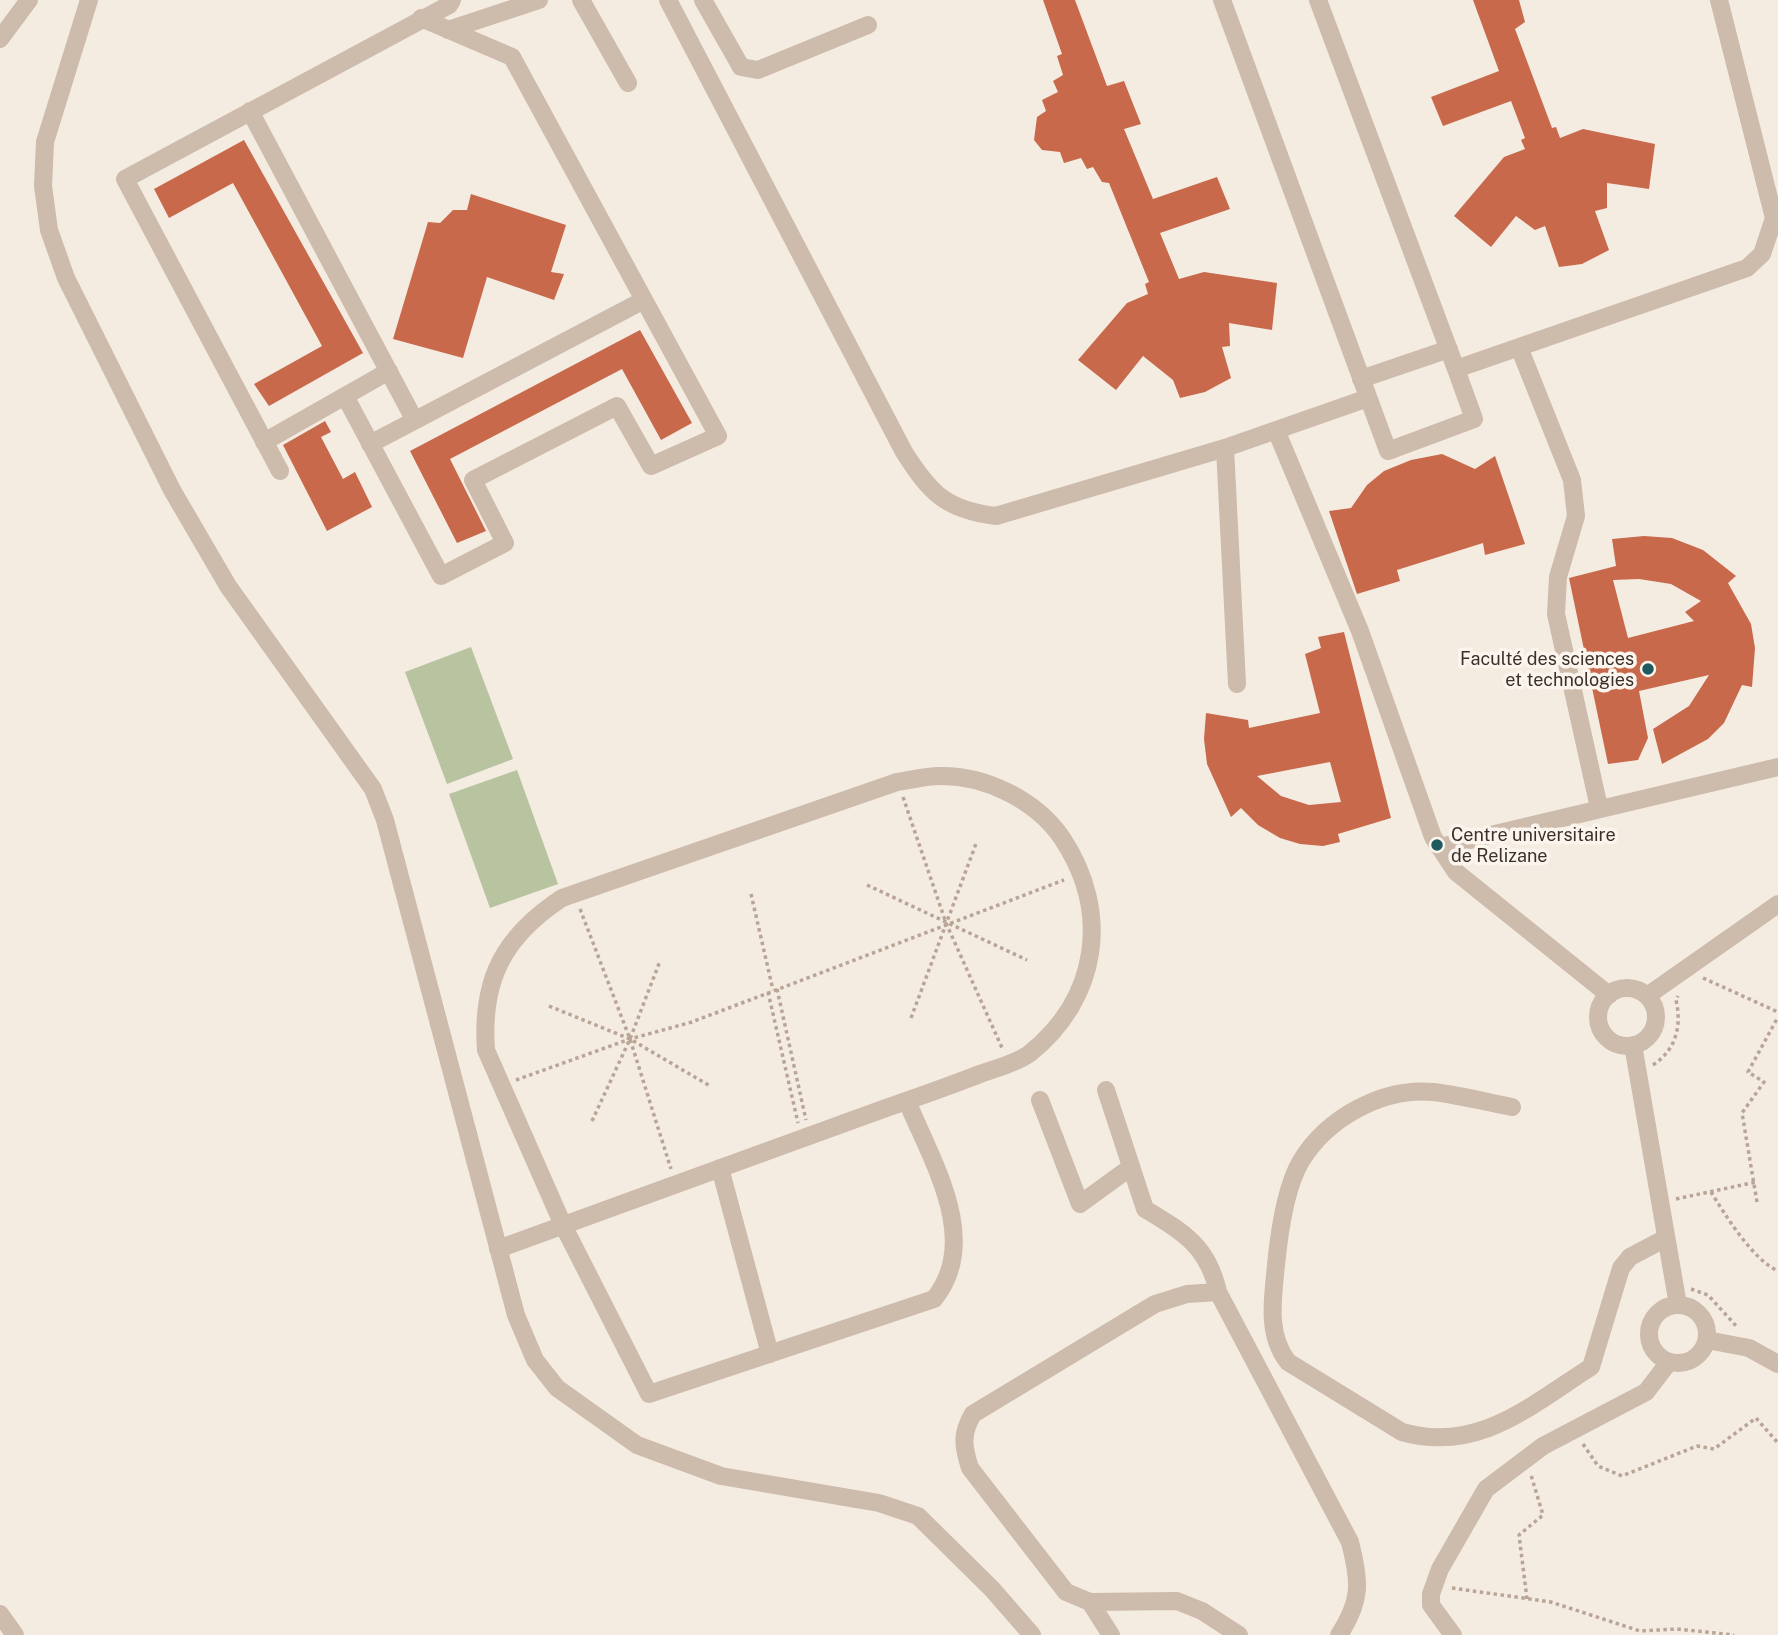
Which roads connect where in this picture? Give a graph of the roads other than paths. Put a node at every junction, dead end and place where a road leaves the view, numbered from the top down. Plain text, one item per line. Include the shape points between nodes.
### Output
1 (29, 0) edge
2 (89, 0) edge
3 (452, 0) edge
4 (539, 0) edge
5 (580, 0) edge
6 (668, 0) edge
7 (703, 0) edge
8 (1222, 0) edge
9 (1318, 0) edge
10 (1719, 0) edge
11 (421, 18) junction
12 (868, 25) dead end
13 (448, 30) junction
14 (0, 39) edge
15 (628, 83) dead end
16 (250, 111) junction
17 (1775, 230) edge
18 (644, 300) junction
19 (1519, 347) junction
20 (1448, 349) junction
21 (1456, 369) junction
22 (389, 372) junction
23 (1361, 379) junction
24 (345, 396) junction
25 (1367, 398) junction
26 (414, 419) junction
27 (1276, 430) junction
28 (264, 442) junction
29 (370, 444) junction
30 (1225, 448) junction
31 (280, 471) dead end
32 (1237, 684) dead end
33 (1778, 767) edge
34 (1598, 803) dead end
35 (1440, 847) junction
36 (1778, 904) edge
37 (1609, 995) junction
38 (1647, 996) junction
39 (1633, 1045) junction
40 (1106, 1090) dead end
41 (1040, 1100) dead end
42 (906, 1101) junction
43 (1512, 1107) dead end
44 (1131, 1167) junction
45 (720, 1168) junction
46 (563, 1225) junction
47 (1666, 1238) junction
48 (498, 1249) junction
49 (1218, 1292) junction
50 (1678, 1305) junction
51 (1707, 1340) junction
52 (771, 1354) junction
53 (1669, 1362) junction
54 (1778, 1364) edge
55 (1090, 1602) junction
56 (0, 1614) edge
57 (15, 1635) edge
58 (1032, 1635) edge
59 (1111, 1635) edge
60 (1239, 1635) edge
61 (1339, 1635) edge
62 (1453, 1635) edge

1 - 14 street
2 - 48 street via 46,142 43,186 49,230 66,278 172,491 228,586 373,789
3 - 11 street
4 - 13 street
5 - 15 street
6 - 30 street via 904,452 922,481 941,499 966,513 996,516
7 - 12 street via 741,67 758,70
8 - 23 street
9 - 20 street
10 - 17 street
11 - 13 street
11 - 16 street
13 - 18 street via 512,57
16 - 22 street
16 - 28 street via 125,179
17 - 19 street via 1762,254 1746,268
18 - 26 street
18 - 29 street via 718,436 651,466 617,406 605,412 473,480 505,543 442,576
19 - 21 street
19 - 34 street via 1572,480 1576,516 1558,577 1556,614
20 - 21 street
20 - 23 street
21 - 25 street via 1474,419 1388,451
22 - 24 street
22 - 26 street
23 - 25 street
24 - 28 street
24 - 29 street
25 - 27 street
26 - 29 street
27 - 30 street
27 - 35 street via 1360,631
28 - 31 street
30 - 32 street
33 - 35 street
35 - 37 street via 1456,872
36 - 38 street
37 - 38 street via 1626,988
37 - 39 street via 1598,1015 1602,1033 1617,1045
38 - 39 street via 1655,1023 1645,1040
39 - 47 street
40 - 44 street
41 - 44 street via 1080,1204
42 - 45 street
42 - 46 street via 1030,1053 1061,1023 1082,987 1092,945 1091,902 1082,873 1054,826 1021,799 971,780 940,776 897,782 574,894 537,915 515,936 492,981 484,1020 486,1050
42 - 52 street via 954,1225 953,1260 939,1293 934,1299
43 - 47 street via 1430,1092 1377,1099 1336,1122 1301,1161 1284,1210 1272,1307 1279,1351 1288,1362 1402,1432 1419,1437 1476,1435 1498,1427 1591,1367 1620,1268 1630,1257
44 - 49 street via 1144,1209 1189,1237 1214,1272
45 - 46 street
45 - 52 street
46 - 48 street
46 - 52 street via 649,1394
47 - 50 street
48 - 58 street via 516,1315 535,1360 567,1395 637,1445 721,1476 879,1503 918,1516
49 - 55 street via 1187,1294 1155,1304 973,1414 963,1430 970,1468 1066,1592
49 - 61 street via 1350,1542 1358,1593
50 - 51 street via 1698,1313
50 - 53 street via 1656,1315 1649,1332 1654,1350
51 - 53 street via 1697,1357 1679,1364
51 - 54 street via 1749,1348
53 - 62 street via 1646,1392 1526,1459 1486,1489 1434,1585 1431,1605
55 - 59 street
55 - 60 street via 1177,1601
56 - 57 street

